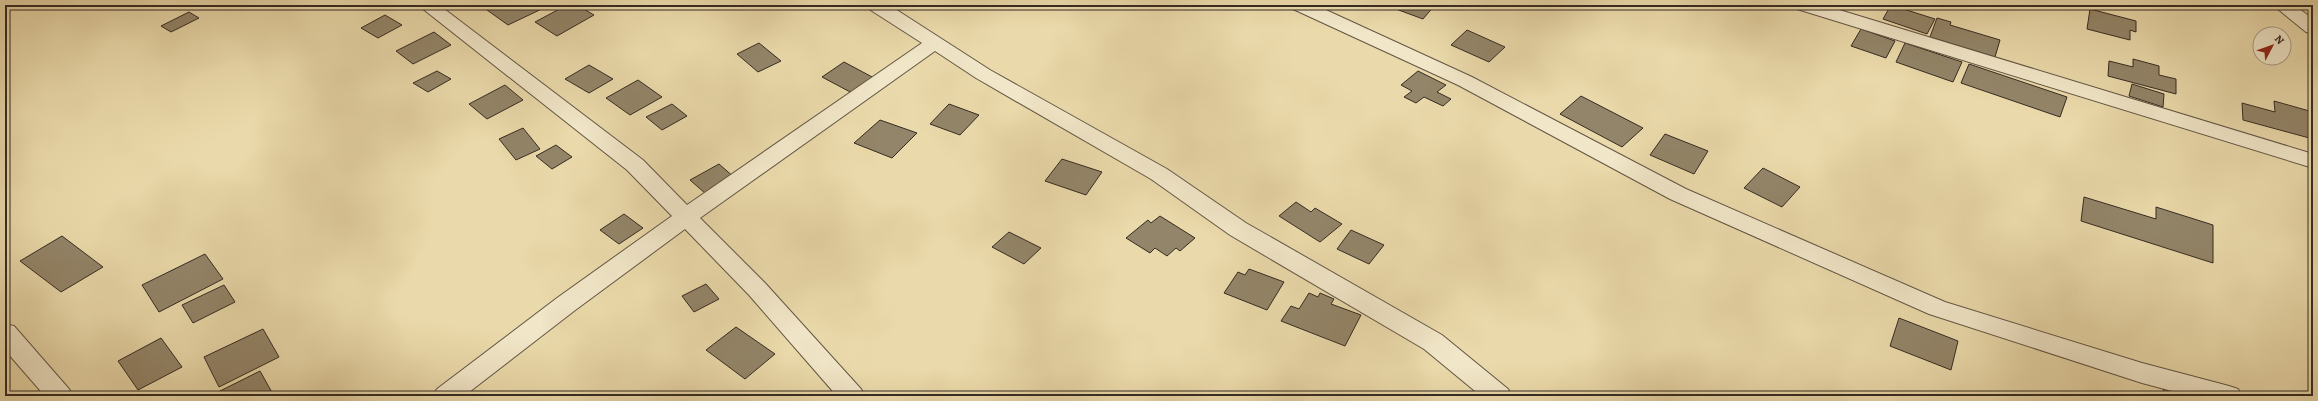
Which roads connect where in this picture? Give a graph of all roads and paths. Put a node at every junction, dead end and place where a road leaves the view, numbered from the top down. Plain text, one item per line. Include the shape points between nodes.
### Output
1 (427, 5) edge
2 (876, 5) edge
3 (1300, 5) edge
4 (1804, 5) edge
5 (2282, 5) edge
6 (2313, 28) edge
7 (934, 43) junction
8 (2313, 160) edge
9 (686, 217) junction
10 (5, 333) edge
11 (60, 396) edge
12 (446, 396) edge
13 (852, 396) edge
14 (1499, 396) edge
15 (2229, 396) edge

1 - 9 street via 636,165
2 - 7 street
3 - 15 street via 1466,81 1678,194 1937,308 2142,373
4 - 8 street
5 - 6 street
7 - 9 street
7 - 14 street via 983,74 1159,174 1238,229 1433,342
9 - 12 street via 492,359
9 - 13 street via 757,288
10 - 11 street

